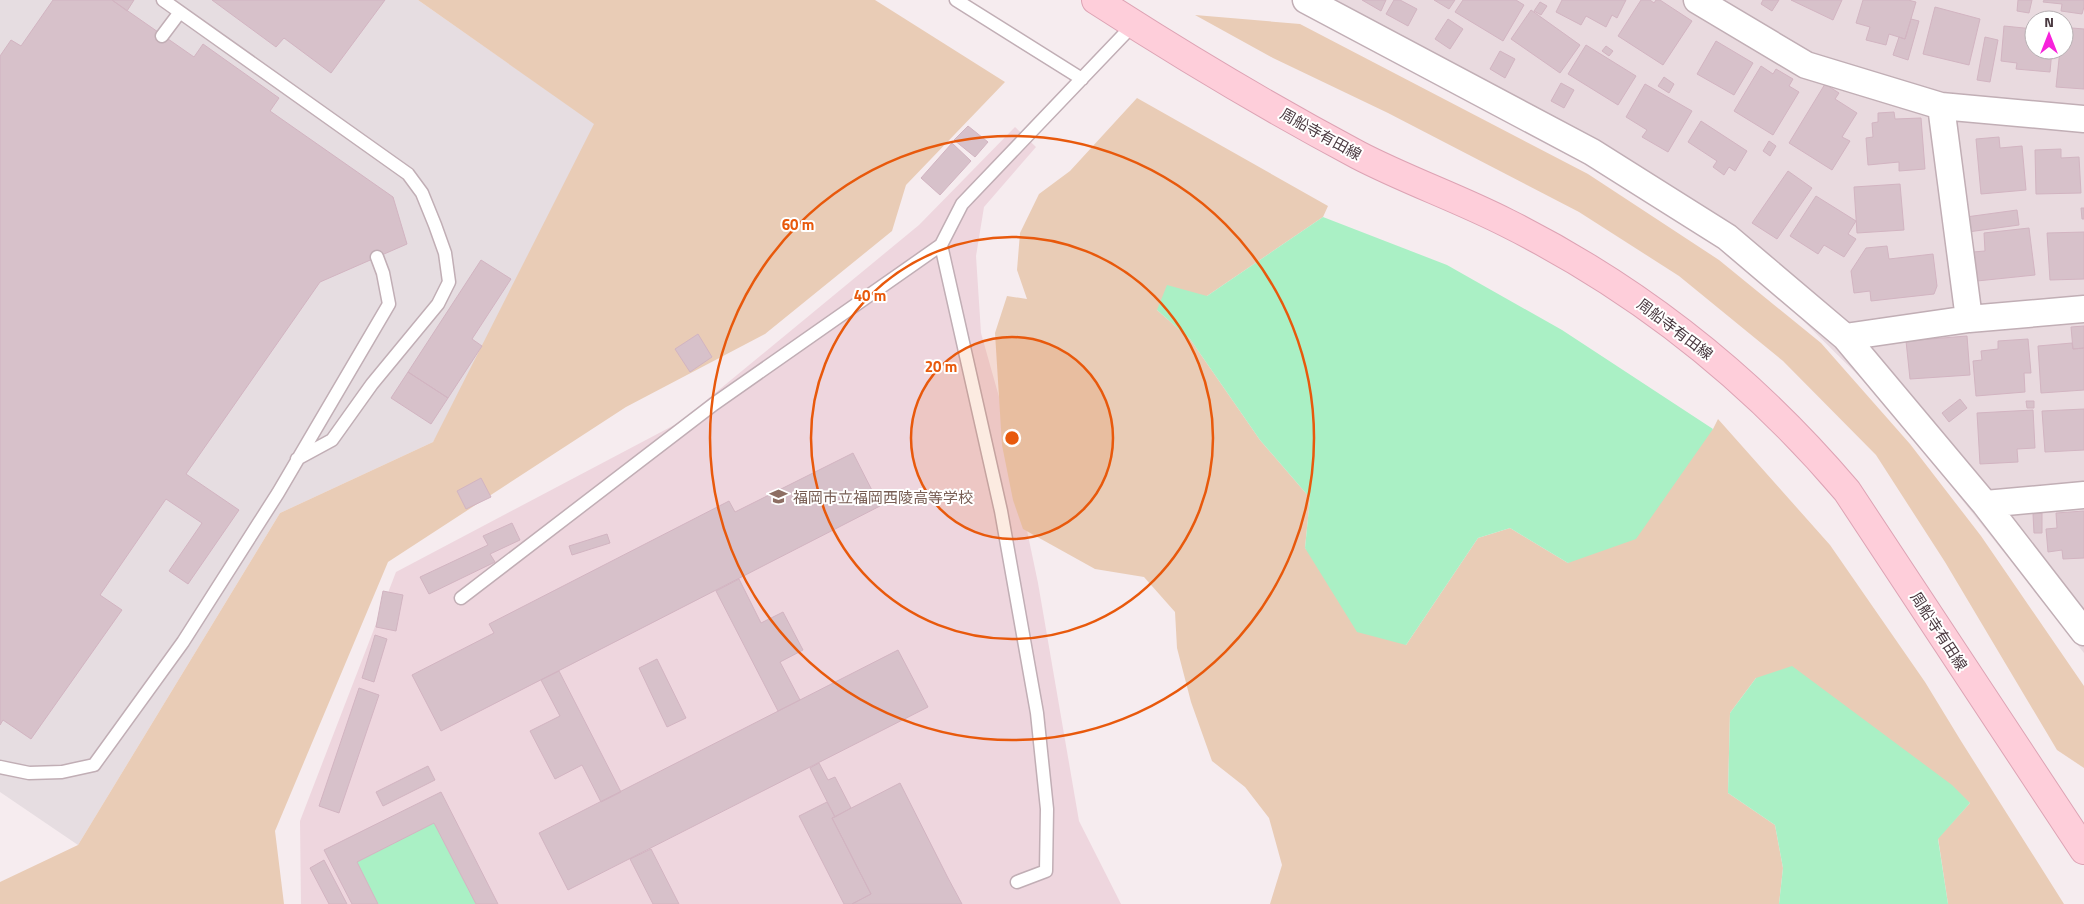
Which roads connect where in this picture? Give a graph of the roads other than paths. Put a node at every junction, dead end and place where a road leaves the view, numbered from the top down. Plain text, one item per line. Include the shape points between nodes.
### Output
1 (164, 0) edge
2 (956, 0) edge
3 (1096, 0) edge
4 (1306, 0) edge
5 (1697, 0) edge
6 (180, 12) junction
7 (1134, 24) junction
8 (162, 36) dead end
9 (1082, 79) junction
10 (1941, 106) junction
11 (2084, 119) edge
12 (941, 245) junction
13 (377, 257) dead end
14 (2084, 309) edge
15 (1969, 319) junction
16 (1845, 337) junction
17 (297, 460) junction
18 (2084, 495) edge
19 (1986, 504) junction
20 (461, 598) dead end
21 (2084, 632) edge
22 (0, 767) edge
23 (2084, 850) edge
24 (1017, 882) dead end

1 - 6 lane
2 - 9 lane
3 - 7 main road, 周船寺有田線
4 - 16 street via 1592,152 1728,237
5 - 10 street via 1806,65
6 - 8 lane
6 - 17 lane via 408,174 422,193 445,254 449,282 438,304 372,384 332,440
7 - 9 lane
7 - 23 main road, 周船寺有田線 via 1245,92 1360,156 1506,223 1565,254 1637,299 1750,388 1811,448 1847,491
9 - 12 lane via 962,204
10 - 11 street
10 - 15 street
12 - 20 lane via 714,404
12 - 24 lane via 1001,511 1037,714 1048,810 1046,871
13 - 17 lane via 389,304
14 - 15 street
15 - 16 street
16 - 19 street
17 - 22 lane via 183,642 94,765 29,773
18 - 19 street
19 - 21 street

